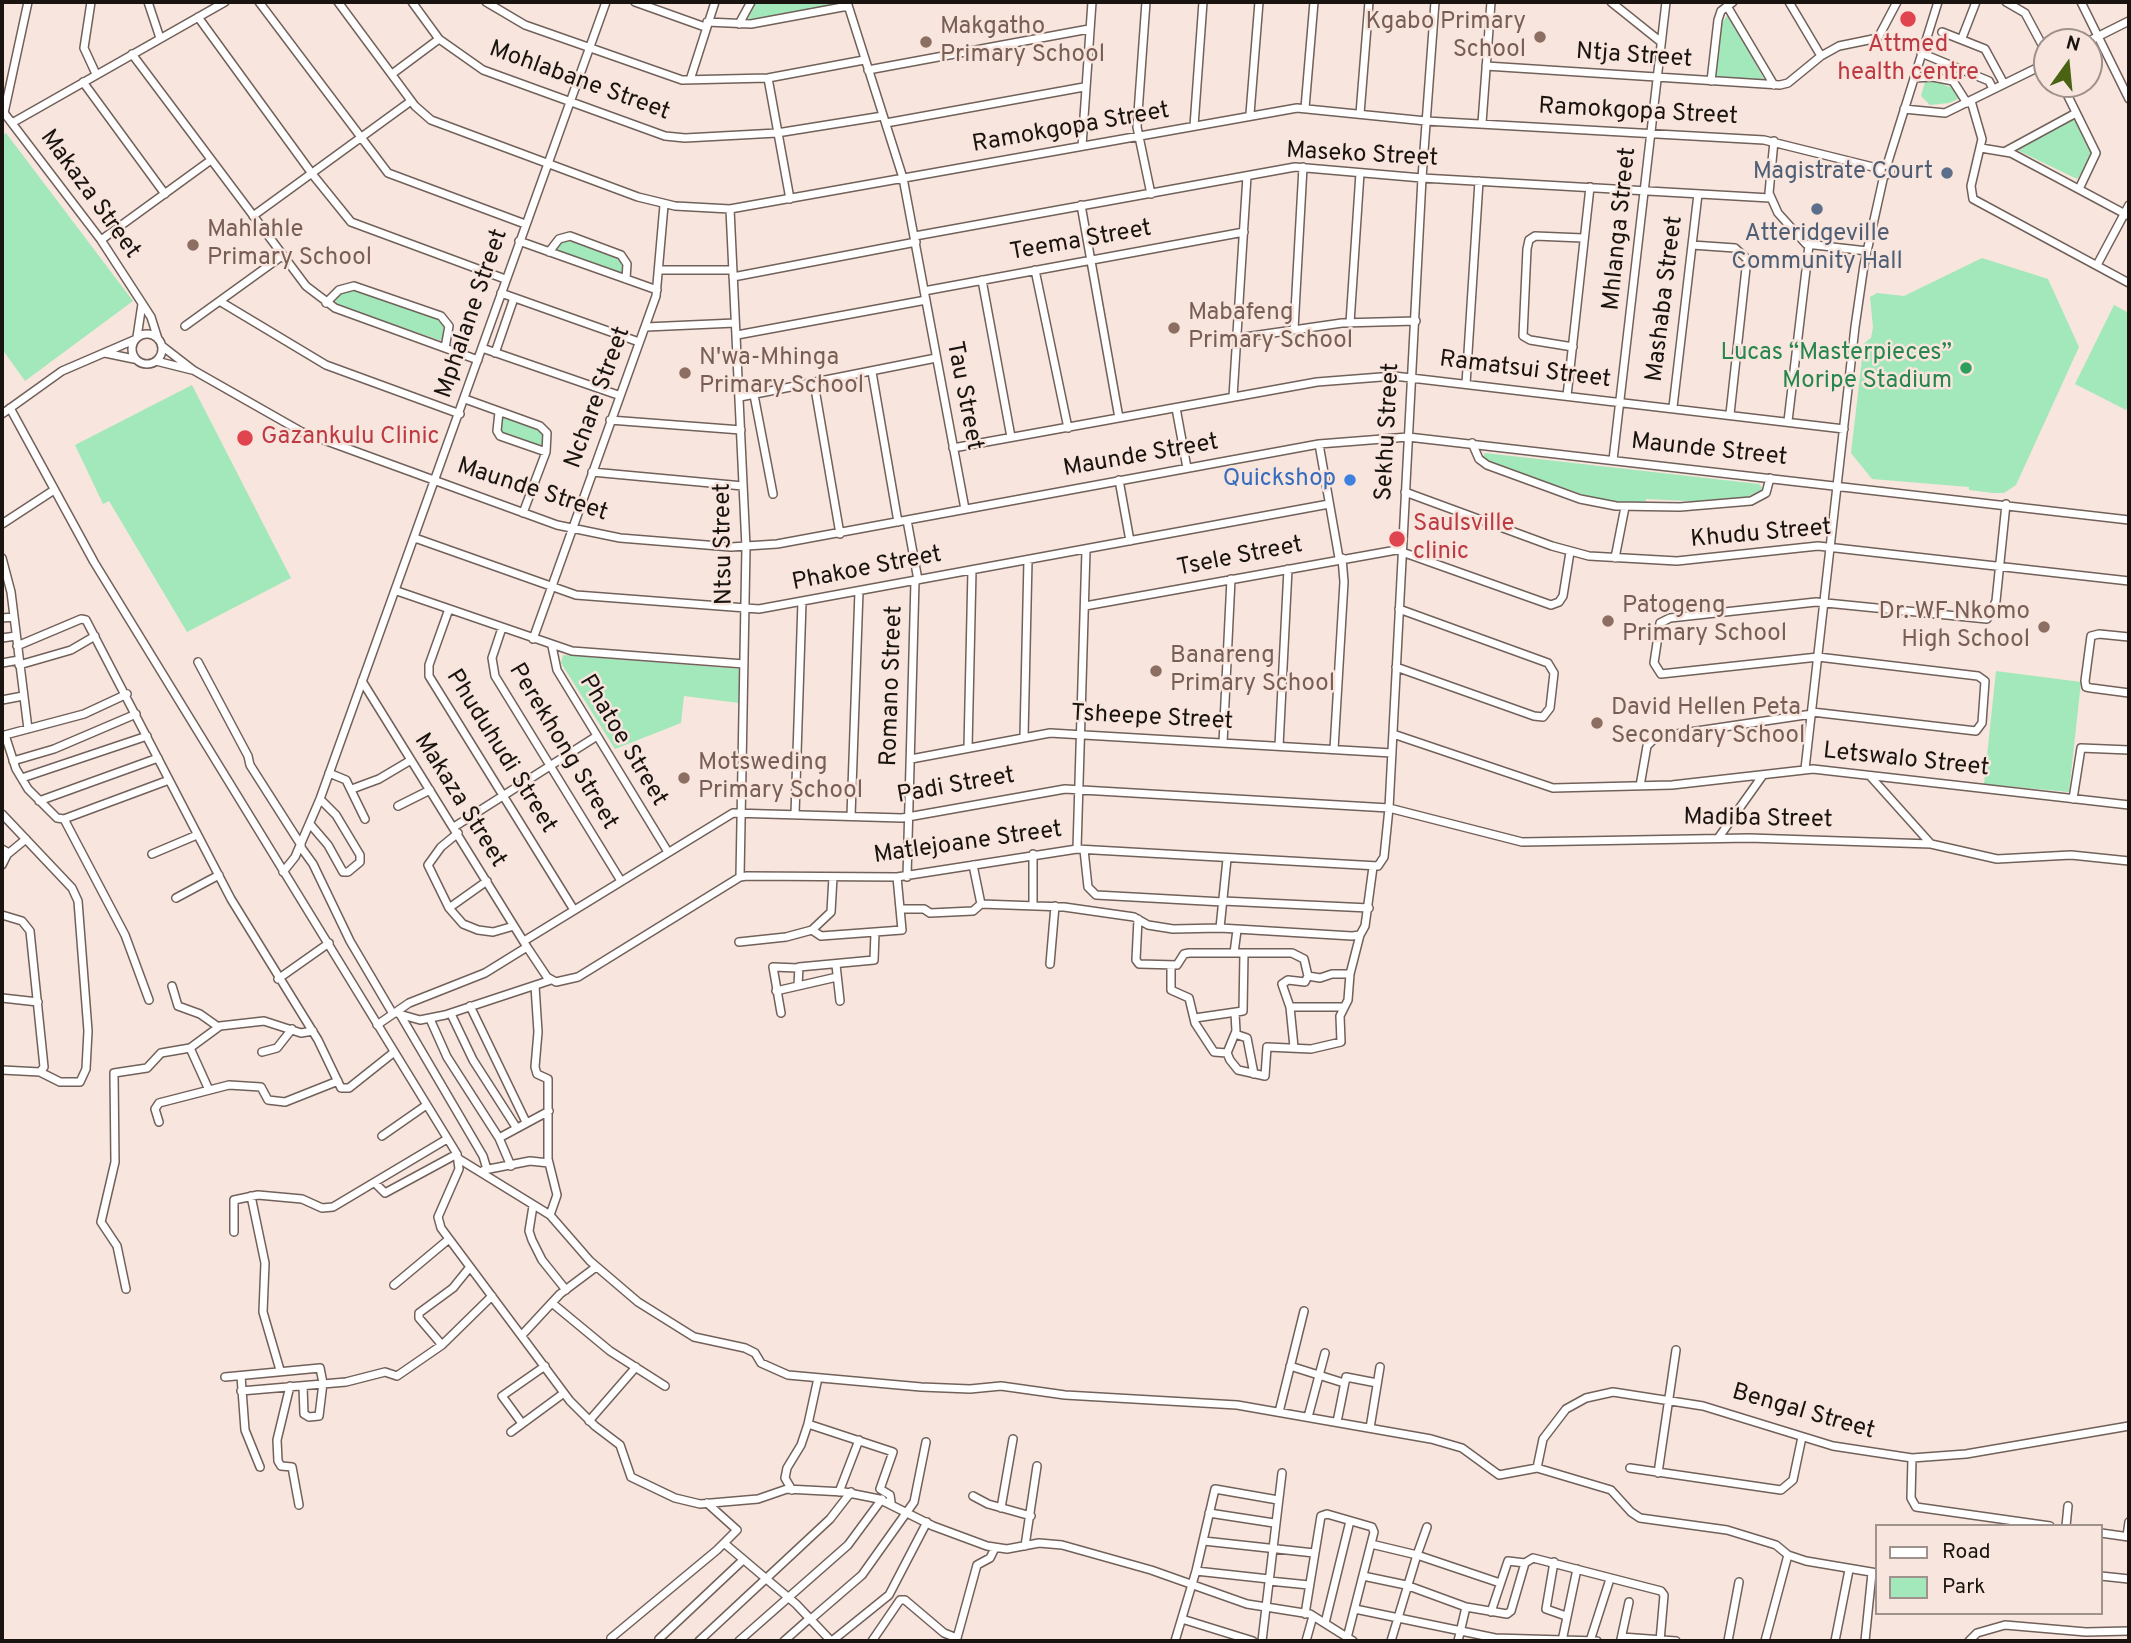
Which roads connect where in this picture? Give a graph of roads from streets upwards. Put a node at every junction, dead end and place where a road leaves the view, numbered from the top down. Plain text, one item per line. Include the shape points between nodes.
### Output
1 (28, 2) edge
2 (91, 2) edge
3 (148, 2) edge
4 (225, 2) edge
5 (259, 2) edge
6 (338, 2) edge
7 (412, 2) edge
8 (486, 2) edge
9 (606, 2) edge
10 (635, 2) edge
11 (715, 2) edge
12 (751, 2) edge
13 (1091, 2) edge
14 (1146, 2) edge
15 (1203, 2) edge
16 (1259, 2) edge
17 (1314, 2) edge
18 (1369, 2) edge
19 (1435, 2) edge
20 (1491, 2) edge
21 (1611, 2) edge
22 (1666, 2) edge
23 (1789, 2) edge
24 (1897, 2) edge
25 (1938, 2) edge
26 (1976, 2) edge
27 (2006, 2) edge
28 (2081, 2) edge
29 (848, 4) edge
30 (1730, 4) edge
31 (198, 17) junction
32 (2129, 21) edge
33 (739, 24) junction
34 (706, 25) junction
35 (2033, 28) edge
36 (2094, 28) edge
37 (1089, 29) junction
38 (1942, 32) dead end
39 (2103, 34) edge
40 (160, 38) junction
41 (1962, 38) junction
42 (439, 39) junction
43 (1661, 41) junction
44 (2103, 46) edge
45 (590, 48) junction
46 (1921, 53) junction
47 (132, 54) junction
48 (1821, 56) junction
49 (864, 60) junction
50 (1486, 66) junction
51 (868, 69) junction
52 (2033, 69) edge
53 (96, 74) junction
54 (392, 74) junction
55 (768, 78) junction
56 (1656, 78) junction
57 (1914, 78) junction
58 (690, 80) junction
59 (1710, 81) junction
60 (82, 82) junction
61 (2004, 84) junction
62 (1777, 85) junction
63 (1084, 88) junction
64 (1993, 89) junction
65 (2127, 89) edge
66 (2069, 98) edge
67 (2129, 99) edge
68 (411, 101) junction
69 (1969, 102) junction
70 (570, 103) junction
71 (1305, 108) junction
72 (1905, 109) junction
73 (3, 111) edge
74 (2076, 113) junction
75 (1250, 114) junction
76 (1360, 114) junction
77 (885, 120) junction
78 (1426, 121) junction
79 (12, 123) junction
80 (1482, 123) junction
81 (1194, 125) junction
82 (777, 133) junction
83 (1651, 134) junction
84 (1138, 136) junction
85 (361, 140) junction
86 (1774, 141) junction
87 (1082, 146) junction
88 (1981, 148) junction
89 (2006, 151) junction
90 (211, 160) junction
91 (548, 165) junction
92 (1303, 167) junction
93 (1884, 170) junction
94 (1360, 173) junction
95 (313, 175) junction
96 (1247, 176) junction
97 (904, 178) junction
98 (1422, 178) junction
99 (1479, 180) junction
100 (1590, 187) junction
101 (2079, 189) junction
102 (1644, 191) junction
103 (165, 194) junction
104 (1151, 194) junction
105 (1698, 194) junction
106 (1770, 198) junction
107 (790, 199) junction
108 (664, 205) junction
109 (1081, 205) junction
110 (2129, 205) edge
111 (730, 209) junction
112 (2127, 215) edge
113 (253, 216) junction
114 (525, 223) junction
115 (1244, 232) junction
116 (1583, 238) junction
117 (916, 239) junction
118 (101, 240) junction
119 (519, 241) junction
120 (1692, 245) junction
121 (1809, 245) junction
122 (1867, 251) junction
123 (549, 252) junction
124 (282, 256) junction
125 (1092, 260) junction
126 (2097, 265) junction
127 (660, 270) junction
128 (1035, 270) junction
129 (733, 274) junction
130 (505, 279) junction
131 (626, 279) junction
132 (982, 280) junction
133 (2129, 283) edge
134 (657, 290) junction
135 (924, 291) junction
136 (501, 293) junction
137 (514, 298) junction
138 (926, 300) junction
139 (221, 302) junction
140 (326, 303) junction
141 (142, 304) junction
142 (1416, 321) junction
143 (736, 323) junction
144 (1350, 323) junction
145 (184, 326) dead end
146 (646, 327) junction
147 (1294, 330) junction
148 (737, 335) junction
149 (136, 338) junction
150 (1238, 338) junction
151 (160, 342) junction
152 (639, 342) junction
153 (1573, 346) junction
154 (445, 348) junction
155 (482, 348) junction
156 (102, 353) junction
157 (495, 353) junction
158 (936, 358) junction
159 (135, 359) junction
160 (478, 360) junction
161 (156, 361) junction
162 (193, 370) junction
163 (872, 372) junction
164 (1411, 377) junction
165 (814, 383) junction
166 (1466, 384) junction
167 (618, 395) junction
168 (754, 395) junction
169 (1567, 396) junction
170 (740, 397) junction
171 (1233, 397) junction
172 (465, 399) junction
173 (2, 400) edge
174 (1620, 403) junction
175 (1673, 407) junction
176 (1176, 408) junction
177 (7, 410) edge
178 (499, 412) junction
179 (460, 414) junction
180 (1730, 414) junction
181 (1119, 418) junction
182 (610, 420) junction
183 (1788, 421) junction
184 (1068, 428) junction
185 (741, 429) junction
186 (1844, 429) junction
187 (1011, 437) junction
188 (1408, 437) junction
189 (1472, 443) junction
190 (1319, 444) junction
191 (953, 448) junction
192 (546, 452) junction
193 (1613, 460) junction
194 (1188, 468) junction
195 (592, 472) junction
196 (1770, 478) junction
197 (435, 480) junction
198 (1119, 480) junction
199 (743, 486) junction
200 (1838, 486) junction
201 (54, 490) junction
202 (1405, 492) junction
203 (773, 494) dead end
204 (1329, 504) junction
205 (2006, 504) junction
206 (1625, 507) junction
207 (965, 509) junction
208 (523, 513) junction
209 (2129, 520) edge
210 (902, 521) junction
211 (2, 524) edge
212 (573, 530) junction
213 (840, 534) junction
214 (415, 538) junction
215 (1130, 541) junction
216 (746, 547) junction
217 (1831, 547) junction
218 (1086, 550) junction
219 (1402, 550) junction
220 (1570, 552) junction
221 (2, 558) edge
222 (1341, 558) junction
223 (1615, 558) junction
224 (1028, 560) junction
225 (2000, 565) junction
226 (4, 567) edge
227 (1288, 569) junction
228 (972, 570) junction
229 (1231, 579) junction
230 (917, 581) junction
231 (2129, 581) edge
232 (552, 588) junction
233 (6, 589) edge
234 (397, 591) junction
235 (859, 591) junction
236 (802, 602) junction
237 (1825, 602) junction
238 (1085, 606) junction
239 (449, 609) junction
240 (746, 609) junction
241 (1399, 609) junction
242 (14, 617) junction
243 (2, 618) edge
244 (502, 628) junction
245 (16, 636) junction
246 (95, 636) junction
247 (2129, 637) edge
248 (2, 638) edge
249 (533, 639) junction
250 (17, 646) junction
251 (552, 646) junction
252 (1818, 657) junction
253 (198, 662) dead end
254 (2, 663) edge
255 (19, 663) junction
256 (744, 664) junction
257 (1396, 667) junction
258 (362, 681) junction
259 (2129, 693) edge
260 (127, 694) junction
261 (23, 696) junction
262 (2, 700) edge
263 (1812, 713) junction
264 (136, 714) junction
265 (28, 729) junction
266 (1081, 734) junction
267 (1393, 734) junction
268 (3, 735) edge
269 (147, 736) junction
270 (597, 736) junction
271 (1024, 737) junction
272 (1223, 743) junction
273 (1279, 746) junction
274 (968, 748) junction
275 (1334, 749) junction
276 (2129, 750) edge
277 (1392, 753) junction
278 (158, 758) junction
279 (911, 759) junction
280 (411, 760) junction
281 (13, 761) junction
282 (551, 766) junction
283 (1805, 769) junction
284 (329, 773) junction
285 (1763, 775) junction
286 (1870, 776) junction
287 (22, 778) junction
288 (169, 780) junction
289 (1640, 786) junction
290 (352, 789) junction
291 (1078, 789) junction
292 (430, 790) junction
293 (505, 796) junction
294 (320, 799) junction
295 (2073, 799) junction
296 (38, 801) junction
297 (2129, 805) edge
298 (398, 806) dead end
299 (1389, 808) junction
300 (739, 813) junction
301 (2, 814) edge
302 (795, 814) junction
303 (851, 816) junction
304 (908, 817) junction
305 (64, 819) junction
306 (365, 819) dead end
307 (310, 824) junction
308 (456, 830) junction
309 (197, 835) junction
310 (1719, 837) junction
311 (26, 839) junction
312 (1931, 844) junction
313 (301, 846) junction
314 (1081, 850) junction
315 (5, 851) edge
316 (668, 852) junction
317 (152, 854) dead end
318 (1033, 854) junction
319 (1227, 859) junction
320 (2129, 861) edge
321 (2, 865) edge
322 (973, 865) junction
323 (1377, 866) junction
324 (283, 872) junction
325 (219, 875) junction
326 (740, 877) junction
327 (833, 877) junction
328 (897, 877) junction
329 (908, 877) junction
330 (487, 881) junction
331 (621, 881) junction
332 (176, 898) dead end
333 (1223, 901) junction
334 (981, 904) junction
335 (1033, 904) junction
336 (1055, 906) junction
337 (449, 908) junction
338 (1369, 908) junction
339 (901, 909) junction
340 (574, 910) junction
341 (2, 915) edge
342 (1138, 919) junction
343 (514, 926) junction
344 (1220, 928) junction
345 (812, 930) junction
346 (1237, 930) junction
347 (875, 933) junction
348 (1360, 934) junction
349 (739, 942) dead end
350 (329, 943) junction
351 (526, 944) junction
352 (1234, 953) junction
353 (1244, 953) junction
354 (1049, 964) dead end
355 (836, 965) junction
356 (1171, 965) junction
357 (798, 968) junction
358 (1350, 974) junction
359 (1308, 976) junction
360 (837, 977) junction
361 (278, 979) junction
362 (551, 980) junction
363 (799, 985) junction
364 (172, 986) dead end
365 (535, 986) junction
366 (776, 991) junction
367 (2, 998) edge
368 (149, 1000) dead end
369 (840, 1001) dead end
370 (38, 1002) junction
371 (470, 1006) junction
372 (1290, 1007) junction
373 (1344, 1007) junction
374 (781, 1013) dead end
375 (1235, 1013) junction
376 (397, 1014) junction
377 (451, 1014) junction
378 (430, 1018) junction
379 (1195, 1018) junction
380 (377, 1025) junction
381 (216, 1026) junction
382 (292, 1029) junction
383 (313, 1031) junction
384 (1235, 1034) junction
385 (1250, 1047) junction
386 (1294, 1047) junction
387 (190, 1048) junction
388 (1264, 1049) junction
389 (262, 1052) dead end
390 (393, 1053) junction
391 (1227, 1053) junction
392 (2, 1070) edge
393 (40, 1072) junction
394 (1254, 1074) junction
395 (338, 1081) junction
396 (209, 1090) junction
397 (425, 1106) junction
398 (549, 1111) junction
399 (159, 1122) dead end
400 (526, 1122) junction
401 (516, 1127) junction
402 (383, 1136) dead end
403 (499, 1138) junction
404 (447, 1139) junction
405 (458, 1156) junction
406 (549, 1163) junction
407 (511, 1166) junction
408 (484, 1170) junction
409 (376, 1184) junction
410 (251, 1196) junction
411 (533, 1206) junction
412 (550, 1215) junction
413 (234, 1231) dead end
414 (449, 1240) junction
415 (470, 1267) junction
416 (596, 1267) junction
417 (394, 1285) dead end
418 (126, 1289) dead end
419 (566, 1290) junction
420 (492, 1296) junction
421 (552, 1303) junction
422 (1304, 1311) dead end
423 (522, 1335) junction
424 (442, 1345) junction
425 (1676, 1350) dead end
426 (1325, 1353) dead end
427 (545, 1366) junction
428 (1290, 1366) junction
429 (636, 1367) junction
430 (1380, 1367) dead end
431 (280, 1370) junction
432 (1320, 1375) junction
433 (241, 1376) junction
434 (225, 1377) dead end
435 (818, 1378) junction
436 (323, 1383) junction
437 (1344, 1383) junction
438 (1377, 1383) junction
439 (290, 1386) junction
440 (303, 1386) junction
441 (665, 1386) dead end
442 (241, 1391) junction
443 (564, 1393) junction
444 (1669, 1399) junction
445 (1279, 1412) junction
446 (1308, 1417) junction
447 (589, 1421) junction
448 (521, 1422) junction
449 (1337, 1422) junction
450 (808, 1424) junction
451 (2129, 1426) edge
452 (1370, 1428) junction
453 (510, 1432) dead end
454 (1802, 1437) junction
455 (1013, 1439) dead end
456 (859, 1440) junction
457 (926, 1442) dead end
458 (1912, 1458) junction
459 (1037, 1466) dead end
460 (260, 1467) dead end
461 (1536, 1468) junction
462 (1630, 1468) dead end
463 (1282, 1473) dead end
464 (1658, 1474) junction
465 (792, 1490) junction
466 (839, 1492) junction
467 (851, 1492) junction
468 (973, 1496) dead end
469 (882, 1499) junction
470 (1278, 1500) junction
471 (891, 1502) junction
472 (708, 1503) junction
473 (299, 1505) dead end
474 (2068, 1506) dead end
475 (1001, 1508) junction
476 (907, 1510) junction
477 (1209, 1513) junction
478 (1031, 1516) junction
479 (1350, 1521) junction
480 (2129, 1521) edge
481 (928, 1522) junction
482 (1274, 1523) junction
483 (2036, 1524) edge
484 (2066, 1524) edge
485 (1427, 1527) dead end
486 (2103, 1533) edge
487 (2128, 1536) edge
488 (1204, 1541) junction
489 (724, 1543) junction
490 (1371, 1544) junction
491 (1026, 1546) junction
492 (995, 1548) junction
493 (1271, 1550) junction
494 (1314, 1553) junction
495 (1417, 1555) junction
496 (1788, 1555) junction
497 (743, 1560) junction
498 (1554, 1562) junction
499 (1525, 1563) junction
500 (1577, 1569) junction
501 (1849, 1570) junction
502 (1196, 1571) junction
503 (1875, 1573) edge
504 (1363, 1576) junction
505 (2103, 1576) edge
506 (1610, 1579) junction
507 (2129, 1579) edge
508 (1269, 1580) junction
509 (766, 1581) junction
510 (1740, 1582) dead end
511 (1500, 1583) junction
512 (1191, 1585) junction
513 (1309, 1585) junction
514 (1406, 1585) junction
515 (789, 1598) junction
516 (1629, 1602) dead end
517 (1466, 1607) junction
518 (1268, 1608) junction
519 (1355, 1609) junction
520 (1491, 1612) junction
521 (1309, 1615) junction
522 (1566, 1616) junction
523 (811, 1618) junction
524 (1397, 1618) junction
525 (1182, 1619) junction
526 (1325, 1623) junction
527 (2129, 1631) edge
528 (1459, 1637) edge
529 (611, 1638) dead end
530 (659, 1639) dead end
531 (1621, 1639) edge
532 (957, 1640) edge
533 (1350, 1640) edge
534 (1660, 1640) edge
535 (699, 1641) edge
536 (739, 1641) edge
537 (784, 1641) edge
538 (831, 1641) edge
539 (872, 1641) edge
540 (1175, 1641) edge
541 (1253, 1641) edge
542 (1262, 1641) edge
543 (1306, 1641) edge
544 (1391, 1641) edge
545 (1562, 1641) edge
546 (1590, 1641) edge
547 (1597, 1641) edge
548 (1676, 1641) edge
549 (1728, 1641) edge
550 (1765, 1641) edge
551 (1835, 1641) edge
552 (1865, 1641) edge
553 (1969, 1641) edge

1 - 73 street
2 - 53 street via 84,48
3 - 40 street
4 - 31 street
5 - 85 street
6 - 54 street, Ramokgopa Street
7 - 42 street, Mohlabane Street
8 - 45 street via 513,20
9 - 45 street, Mphalane Street
10 - 34 street
11 - 34 street
12 - 33 street
13 - 37 street
14 - 84 street
15 - 81 street
16 - 75 street
17 - 71 street
18 - 76 street
19 - 78 street, Sekhu Street
20 - 50 street
21 - 43 street
22 - 43 street, Mhlanga Street
23 - 48 street
24 - 48 street via 1878,38 1849,43
25 - 46 street
26 - 41 street
27 - 35 street via 2025,13
28 - 36 street
29 - 33 street
29 - 49 street, Tau Street
30 - 59 street via 1718,20
30 - 62 street
31 - 40 street
31 - 95 street
32 - 39 street
33 - 34 street
34 - 58 street
37 - 51 street
37 - 63 street
38 - 41 street
40 - 47 street
41 - 61 street via 1989,52
42 - 54 street
42 - 70 street, Mohlabane Street via 483,70
43 - 56 street, Mhlanga Street
44 - 65 street
45 - 58 street
45 - 70 street, Mphalane Street
46 - 57 street
46 - 64 street via 1989,81
47 - 53 street
47 - 90 street
48 - 62 street via 1788,83
49 - 51 street, Tau Street
49 - 55 street
50 - 56 street, Ntja Street
50 - 80 street
51 - 77 street, Tau Street
52 - 61 street
53 - 60 street
54 - 68 street, Ramokgopa Street
55 - 58 street
55 - 82 street
56 - 59 street, Ntja Street
56 - 83 street, Mhlanga Street
57 - 69 street via 1954,81
57 - 72 street
59 - 62 street, Ntja Street
60 - 79 street
60 - 103 street
61 - 64 street
63 - 77 street, Mohlabane Street
63 - 87 street
64 - 69 street
65 - 67 street
66 - 74 street
68 - 85 street
68 - 91 street, Ramokgopa Street via 441,126
69 - 72 street via 1938,114
69 - 88 street via 1980,123
70 - 82 street, Mohlabane Street via 675,138
70 - 91 street, Mphalane Street
71 - 75 street, Ramokgopa Street
71 - 76 street, Ramokgopa Street
72 - 93 street
73 - 79 street, Makaza Street
74 - 89 street
74 - 101 street via 2097,156
75 - 81 street, Ramokgopa Street
76 - 78 street, Ramokgopa Street
77 - 82 street, Mohlabane Street
77 - 97 street, Tau Street
78 - 80 street, Ramokgopa Street
78 - 98 street, Sekhu Street
79 - 118 street, Makaza Street
80 - 83 street, Ramokgopa Street
81 - 84 street, Ramokgopa Street
82 - 107 street
83 - 86 street, Ramokgopa Street
83 - 102 street, Mhlanga Street
84 - 87 street, Ramokgopa Street
84 - 104 street
85 - 95 street
85 - 114 street via 381,167 396,178
86 - 93 street, Ramokgopa Street
86 - 106 street
87 - 97 street, Ramokgopa Street
88 - 89 street
88 - 126 street via 1971,187 1973,199
89 - 101 street
90 - 103 street
90 - 113 street
91 - 108 street, Ramokgopa Street
91 - 114 street, Mphalane Street
92 - 94 street, Maseko Street
92 - 96 street, Maseko Street
92 - 147 street
93 - 122 street
94 - 98 street, Maseko Street
94 - 144 street
95 - 113 street
95 - 130 street via 344,216 359,227
96 - 104 street, Maseko Street
96 - 115 street
97 - 107 street, Ramokgopa Street
97 - 117 street, Tau Street
98 - 99 street, Maseko Street
98 - 142 street, Sekhu Street
99 - 100 street, Maseko Street
99 - 166 street
100 - 102 street, Maseko Street
100 - 116 street
101 - 112 street
102 - 105 street, Maseko Street
102 - 174 street, Mhlanga Street
103 - 118 street
104 - 109 street, Maseko Street
105 - 106 street, Maseko Street
105 - 120 street, Mashaba Street
106 - 121 street
107 - 111 street, Ramokgopa Street
108 - 111 street, Ramokgopa Street
108 - 127 street, Nchare Street
109 - 117 street, Maseko Street
109 - 125 street
110 - 112 street
111 - 129 street, Ntsu Street
112 - 126 street
113 - 124 street
114 - 119 street, Mphalane Street
115 - 125 street, Teema Street
115 - 150 street
116 - 153 street
116 - 153 street via 1535,236 1527,249 1523,336
117 - 129 street, Maseko Street
117 - 135 street, Tau Street
118 - 141 street, Makaza Street
119 - 123 street
119 - 130 street, Mphalane Street
120 - 175 street, Mashaba Street
120 - 180 street via 1735,248 1747,259
121 - 122 street
121 - 183 street
122 - 186 street
123 - 131 street
123 - 131 street via 559,239 570,236 621,255 627,264
124 - 139 street
124 - 140 street
125 - 128 street, Teema Street
125 - 181 street
126 - 133 street
127 - 129 street, Maseko Street
127 - 134 street, Nchare Street
128 - 132 street, Teema Street
128 - 184 street
129 - 143 street, Ntsu Street
130 - 136 street, Mphalane Street
131 - 134 street
132 - 135 street, Teema Street
132 - 187 street
134 - 146 street, Nchare Street
135 - 138 street, Tau Street
136 - 137 street
136 - 155 street, Mphalane Street
137 - 152 street
137 - 157 street
138 - 148 street
138 - 158 street, Tau Street
139 - 145 street
139 - 179 street via 326,365
140 - 154 street
140 - 154 street via 339,290 354,286 441,316 449,326
141 - 149 street
141 - 151 street, Makaza Street
142 - 144 street
142 - 164 street, Sekhu Street
143 - 146 street
143 - 148 street, Ntsu Street
144 - 147 street
146 - 152 street, Nchare Street
147 - 150 street
148 - 170 street, Ntsu Street
149 - 151 street via 147,334
149 - 156 street
149 - 159 street via 131,350
150 - 171 street
151 - 161 street
151 - 162 street, Maunde Street
152 - 167 street, Nchare Street
153 - 169 street
154 - 160 street
155 - 157 street
155 - 160 street, Mphalane Street
156 - 159 street
156 - 177 street via 50,378
157 - 167 street
158 - 163 street
158 - 191 street, Tau Street
159 - 161 street via 144,364
160 - 172 street, Mphalane Street
161 - 162 street, Maunde Street
162 - 197 street, Maunde Street via 302,432
163 - 165 street
163 - 210 street, Romano Street
164 - 166 street, Ramatsui Street
164 - 171 street, Ramatsui Street via 1333,379
164 - 188 street, Sekhu Street
165 - 168 street
165 - 213 street
166 - 169 street, Ramatsui Street
167 - 182 street, Nchare Street
168 - 170 street
168 - 203 street, Ntsu Street
169 - 174 street, Ramatsui Street
170 - 185 street, Ntsu Street
171 - 176 street, Ramatsui Street
172 - 178 street
172 - 179 street, Mphalane Street
173 - 177 street
174 - 175 street, Ramatsui Street
174 - 193 street, Mhlanga Street
175 - 180 street, Ramatsui Street
176 - 181 street, Ramatsui Street
176 - 194 street
177 - 201 street
178 - 192 street via 543,428 549,439
178 - 192 street via 500,436
179 - 197 street, Mphalane Street
180 - 183 street, Ramatsui Street
181 - 184 street, Ramatsui Street
182 - 185 street
182 - 195 street, Nchare Street
183 - 186 street, Ramatsui Street
184 - 187 street, Ramatsui Street
185 - 199 street, Ntsu Street
186 - 200 street
187 - 191 street, Ramatsui Street
188 - 189 street, Maunde Street
188 - 190 street, Maunde Street
188 - 202 street, Sekhu Street
189 - 193 street, Maunde Street
189 - 206 street via 1487,465 1580,499
190 - 194 street, Maunde Street
190 - 204 street
191 - 207 street, Tau Street
192 - 208 street
193 - 196 street, Maunde Street
194 - 198 street, Maunde Street
195 - 199 street
195 - 212 street, Nchare Street
196 - 200 street, Maunde Street
196 - 206 street via 1766,493 1751,501 1680,508
197 - 208 street, Maunde Street
197 - 214 street, Mphalane Street
198 - 207 street, Maunde Street
198 - 215 street
199 - 216 street, Ntsu Street
200 - 205 street, Maunde Street
200 - 217 street
201 - 211 street
201 - 324 street
202 - 219 street, Sekhu Street
202 - 220 street, Khudu Street
204 - 215 street, Phakoe Street
204 - 222 street
205 - 209 street, Maunde Street
205 - 225 street
206 - 223 street
207 - 210 street, Maunde Street
208 - 212 street, Maunde Street
210 - 213 street, Maunde Street
210 - 230 street, Romano Street
212 - 216 street, Maunde Street
212 - 232 street, Nchare Street
213 - 216 street, Maunde Street
214 - 232 street, Phakoe Street
214 - 234 street, Mphalane Street
215 - 218 street, Phakoe Street
216 - 240 street, Ntsu Street
217 - 223 street, Khudu Street via 1677,561
217 - 225 street, Khudu Street
217 - 237 street
218 - 224 street, Phakoe Street
218 - 238 street
219 - 220 street via 1551,604 1561,600
219 - 222 street, Tsele Street
219 - 241 street, Sekhu Street
220 - 223 street, Khudu Street
221 - 226 street
222 - 227 street, Tsele Street
222 - 275 street via 1344,582
224 - 228 street, Phakoe Street
224 - 271 street
225 - 231 street, Khudu Street
225 - 237 street via 1995,607 1983,620
226 - 233 street
227 - 229 street, Tsele Street
227 - 273 street
228 - 230 street, Phakoe Street
228 - 274 street
229 - 238 street, Tsele Street
229 - 272 street
230 - 235 street, Phakoe Street
230 - 279 street, Romano Street
232 - 240 street, Phakoe Street via 588,597
232 - 249 street, Nchare Street
233 - 242 street
234 - 239 street
234 - 258 street, Mphalane Street
235 - 236 street, Phakoe Street
235 - 303 street
236 - 240 street, Phakoe Street
236 - 302 street
237 - 252 street
237 - 252 street via 1665,619 1658,627 1654,667 1664,675
238 - 266 street
239 - 244 street
239 - 293 street, Phuduhudi Street via 429,676
240 - 256 street, Ntsu Street
241 - 257 street, Sekhu Street
241 - 257 street via 1552,665 1554,673 1546,715 1534,716
242 - 243 street
242 - 245 street
244 - 249 street
244 - 282 street, Perekhong Street via 492,671
245 - 248 street
245 - 250 street
246 - 250 street via 83,619
246 - 255 street via 71,650
246 - 260 street
247 - 259 street via 2093,635 2088,641 2086,687
249 - 251 street
250 - 255 street
251 - 256 street via 582,653
251 - 270 street, Phatoe Street via 557,670
252 - 263 street
252 - 263 street via 1978,676 1985,681 1984,705 1980,728 1973,732
253 - 313 street via 250,765
254 - 255 street
255 - 261 street
256 - 300 street, Ntsu Street
257 - 267 street, Sekhu Street
258 - 280 street, Makaza Street
258 - 284 street, Mphalane Street
260 - 264 street
260 - 265 street via 84,714
261 - 262 street
261 - 265 street
263 - 283 street
263 - 289 street via 1656,737 1647,746
264 - 269 street
264 - 281 street
265 - 268 street
266 - 271 street, Tsheepe Street
266 - 272 street, Tsheepe Street
266 - 291 street
267 - 277 street, Sekhu Street
267 - 289 street, Letswalo Street via 1546,787
268 - 281 street
269 - 278 street
269 - 287 street
270 - 282 street
270 - 316 street, Phatoe Street
271 - 274 street, Tsheepe Street
272 - 273 street, Tsheepe Street
273 - 275 street, Tsheepe Street
274 - 279 street, Tsheepe Street
275 - 277 street, Tsheepe Street
276 - 295 street via 2081,748
277 - 299 street, Sekhu Street
278 - 288 street
278 - 296 street
279 - 304 street, Romano Street
280 - 290 street
280 - 292 street, Makaza Street
281 - 287 street
282 - 293 street
282 - 331 street, Perekhong Street
283 - 285 street, Letswalo Street
283 - 286 street, Letswalo Street
284 - 290 street via 344,778
284 - 294 street, Mphalane Street
285 - 289 street, Letswalo Street
285 - 310 street
286 - 295 street, Letswalo Street
286 - 312 street
287 - 296 street
288 - 305 street
288 - 309 street
290 - 306 street
291 - 299 street, Padi Street
291 - 304 street, Padi Street via 1038,792
291 - 314 street
292 - 298 street
292 - 308 street, Makaza Street
293 - 308 street
293 - 340 street, Phuduhudi Street
294 - 307 street, Mphalane Street
294 - 307 street via 336,815 360,862 343,872
295 - 297 street, Letswalo Street
296 - 305 street via 54,818
299 - 310 street, Madiba Street via 1522,842
299 - 323 street, Sekhu Street
300 - 302 street, Padi Street
300 - 316 street, Padi Street via 722,817
300 - 326 street, Ntsu Street
301 - 311 street
302 - 303 street, Padi Street
303 - 304 street, Padi Street
304 - 329 street, Romano Street
305 - 368 street via 120,923
307 - 313 street, Mphalane Street
308 - 330 street, Makaza Street
308 - 337 street via 428,867
309 - 317 street
309 - 325 street
310 - 312 street, Madiba Street
311 - 315 street
311 - 393 street via 72,888 78,901 88,1031 82,1081 60,1082
312 - 320 street, Madiba Street via 1997,859 2071,855
313 - 324 street, Mphalane Street
313 - 376 street via 355,948
314 - 318 street, Matlejoane Street
314 - 319 street, Matlejoane Street
314 - 333 street via 1088,887 1096,895
315 - 321 street
316 - 331 street, Padi Street
318 - 322 street, Matlejoane Street
318 - 335 street
319 - 323 street, Matlejoane Street
319 - 333 street
322 - 329 street, Matlejoane Street
322 - 334 street
323 - 338 street, Sekhu Street
324 - 350 street
325 - 332 street
325 - 361 street
326 - 327 street, Matlejoane Street
326 - 362 street via 573,980
327 - 328 street, Matlejoane Street
327 - 345 street via 831,912
328 - 329 street, Matlejoane Street
328 - 339 street
330 - 337 street
330 - 343 street, Makaza Street
331 - 340 street, Padi Street
333 - 338 street
333 - 344 street
334 - 335 street
334 - 339 street via 973,911
335 - 336 street
336 - 342 street
336 - 354 street
337 - 343 street via 463,924 478,930 493,932
338 - 348 street, Sekhu Street
339 - 347 street via 902,930
340 - 351 street, Padi Street
341 - 370 street via 29,928
342 - 344 street via 1159,928
342 - 356 street via 1137,962
343 - 351 street, Makaza Street
344 - 346 street
345 - 347 street via 821,936
345 - 349 street
346 - 348 street
346 - 352 street
347 - 355 street via 875,959
348 - 358 street, Sekhu Street
350 - 361 street
350 - 380 street
351 - 362 street
351 - 376 street, Padi Street via 493,969 409,1003
352 - 353 street
352 - 356 street via 1186,953 1179,964
353 - 359 street via 1295,953 1304,959
353 - 375 street via 1244,1009
355 - 357 street
355 - 360 street
356 - 379 street via 1170,988 1188,996
357 - 363 street
357 - 366 street via 774,966
358 - 359 street
358 - 373 street, Sekhu Street
359 - 372 street via 1305,982 1283,982
360 - 363 street
360 - 369 street
361 - 383 street
362 - 365 street
363 - 366 street
364 - 381 street via 178,1006
365 - 371 street
365 - 398 street via 536,1067 537,1074 548,1079
366 - 374 street
367 - 370 street
370 - 393 street via 44,1067
371 - 377 street
371 - 400 street
372 - 373 street
372 - 386 street
373 - 386 street, Sekhu Street via 1339,1020 1341,1042 1311,1049
375 - 379 street
375 - 384 street
376 - 378 street
376 - 380 street, Padi Street
376 - 408 street via 483,1156
377 - 378 street
377 - 401 street via 479,1071
378 - 403 street via 454,1067
379 - 391 street via 1214,1052
380 - 390 street
381 - 382 street via 264,1021
381 - 387 street
382 - 383 street
382 - 389 street via 277,1048
383 - 395 street
384 - 385 street via 1247,1038
384 - 391 street
385 - 388 street
385 - 394 street
386 - 388 street
387 - 396 street
387 - 418 street via 165,1051 144,1069 113,1073 115,1162 101,1222 117,1246
388 - 394 street via 1266,1074
390 - 395 street via 349,1088 343,1089
390 - 397 street
391 - 394 street via 1236,1068
392 - 393 street
395 - 396 street via 285,1102 268,1100 259,1087 233,1084
396 - 399 street via 159,1103 155,1109
397 - 402 street
397 - 404 street
398 - 400 street
398 - 406 street
400 - 401 street
401 - 403 street
403 - 407 street
404 - 405 street
404 - 409 street
405 - 408 street
405 - 409 street via 385,1193
405 - 414 street via 459,1169 438,1217
406 - 407 street
406 - 412 street via 557,1195
407 - 408 street
408 - 411 street
409 - 410 street via 327,1208 302,1199
410 - 413 street via 233,1201
410 - 431 street via 265,1263 263,1312
411 - 412 street
411 - 419 street via 532,1240
412 - 416 street
414 - 415 street
414 - 417 street
415 - 420 street
415 - 424 street via 453,1288 419,1313
416 - 419 street
416 - 435 street via 638,1302 694,1337 745,1348 782,1373
419 - 421 street
420 - 423 street
420 - 424 street
421 - 423 street
421 - 429 street via 610,1352
422 - 428 street
423 - 427 street
424 - 436 street via 395,1377 385,1372
425 - 444 street
426 - 432 street
427 - 443 street
427 - 448 street via 502,1396
428 - 432 street
428 - 445 street
429 - 441 street
429 - 447 street
430 - 438 street
431 - 433 street
431 - 436 street via 320,1368
432 - 437 street
432 - 446 street
433 - 434 street
433 - 442 street
435 - 445 street via 963,1389 1001,1386
435 - 450 street
436 - 440 street
436 - 440 street via 322,1412 312,1417 304,1414
437 - 438 street via 1349,1375
437 - 449 street
438 - 452 street
439 - 440 street
439 - 442 street
439 - 473 street via 277,1440 278,1461 292,1467
442 - 460 street via 245,1430
443 - 447 street
443 - 448 street
444 - 454 street, Bengal Street
444 - 461 street, Bengal Street via 1614,1392 1586,1398 1558,1417 1543,1439
444 - 464 street
445 - 446 street
446 - 449 street
447 - 472 street via 621,1445 626,1467 636,1480 685,1501
448 - 453 street
449 - 452 street
450 - 456 street
450 - 465 street via 785,1478
451 - 458 street, Bengal Street via 1966,1454
452 - 461 street via 1461,1448 1499,1475
454 - 458 street, Bengal Street via 1852,1451
454 - 464 street via 1793,1480 1781,1490
455 - 475 street
456 - 466 street
456 - 471 street via 894,1452 880,1489
457 - 476 street via 914,1502
458 - 483 street via 1911,1498 1916,1507
459 - 478 street
461 - 496 street via 1611,1490 1640,1518 1727,1530 1776,1545
462 - 464 street
463 - 470 street
465 - 466 street
465 - 472 street via 782,1489 758,1499
466 - 467 street
467 - 469 street
467 - 509 street
468 - 475 street
469 - 471 street
469 - 515 street via 848,1545
470 - 477 street via 1219,1488 1213,1492
470 - 482 street
471 - 476 street
472 - 489 street via 737,1530
474 - 484 street
475 - 478 street
476 - 481 street
476 - 523 street via 862,1575
477 - 482 street
477 - 488 street
478 - 491 street
479 - 490 street via 1373,1528
479 - 494 street via 1321,1516
479 - 526 street
480 - 487 street
481 - 492 street
481 - 538 street via 890,1595
482 - 493 street
485 - 495 street
486 - 487 street
488 - 493 street
488 - 502 street
489 - 497 street
489 - 529 street
490 - 495 street
490 - 504 street
491 - 492 street
491 - 512 street via 1062,1545
492 - 532 street via 990,1559 978,1565
493 - 494 street
493 - 508 street
494 - 513 street
495 - 511 street
495 - 514 street
496 - 501 street
496 - 550 street
497 - 509 street
497 - 530 street
498 - 499 street via 1530,1558
498 - 500 street
498 - 522 street via 1546,1609
499 - 511 street via 1507,1561
499 - 520 street via 1511,1611
500 - 506 street
500 - 522 street
501 - 503 street
501 - 551 street
502 - 508 street
502 - 512 street
503 - 552 street
504 - 514 street
504 - 519 street
505 - 507 street
506 - 534 street via 1663,1592
506 - 546 street
508 - 513 street
508 - 518 street
509 - 515 street
509 - 535 street
510 - 549 street
511 - 520 street
512 - 518 street
512 - 525 street
513 - 521 street
514 - 517 street
514 - 524 street
515 - 523 street
515 - 536 street
516 - 531 street
517 - 520 street
517 - 528 street
518 - 521 street
518 - 542 street
519 - 524 street
519 - 533 street
521 - 526 street
521 - 543 street
522 - 545 street
523 - 537 street
523 - 538 street
524 - 528 street
524 - 544 street
525 - 540 street
525 - 541 street
526 - 533 street
527 - 553 street via 2005,1625 1977,1633
528 - 545 street
531 - 534 street
532 - 539 street via 900,1600
534 - 548 street
545 - 546 street
546 - 547 street

